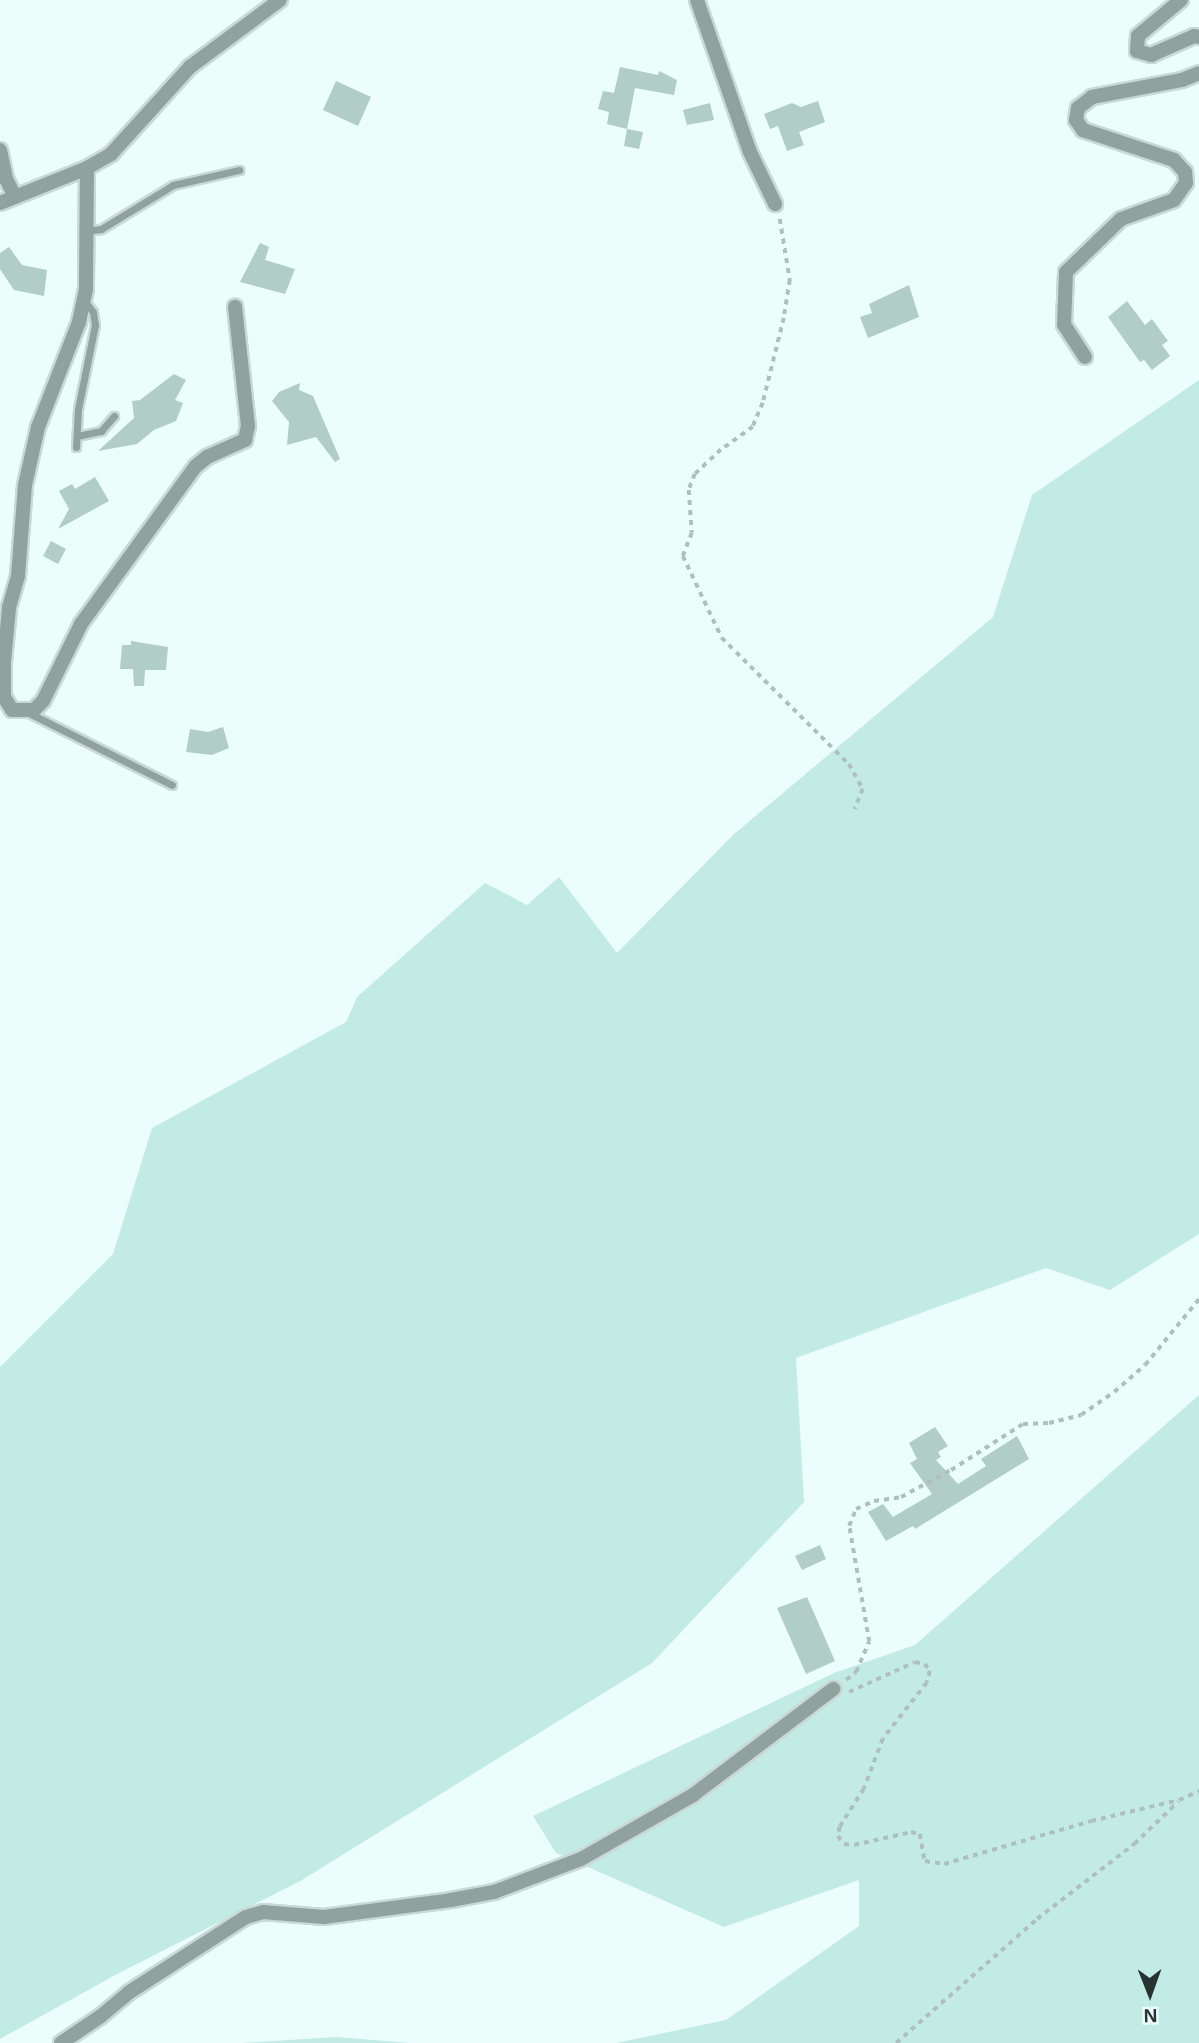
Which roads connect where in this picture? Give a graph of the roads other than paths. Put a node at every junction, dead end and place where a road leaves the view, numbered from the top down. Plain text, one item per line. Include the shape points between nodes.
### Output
1 (280, 0) edge
2 (697, 0) edge
3 (1181, 0) edge
4 (1199, 37) edge
5 (1199, 73) edge
6 (0, 150) edge
7 (87, 168) junction
8 (239, 170) dead end
9 (15, 197) junction
10 (0, 203) edge
11 (775, 204) road end
12 (84, 231) junction
13 (84, 299) junction
14 (235, 307) dead end
15 (1085, 356) dead end
16 (114, 416) dead end
17 (77, 436) junction
18 (76, 447) dead end
19 (25, 711) junction
20 (172, 785) dead end
21 (833, 1689) road end
22 (61, 2043) edge

1 - 7 street via 190,67 111,154
2 - 11 street via 750,152
3 - 4 street via 1138,36 1137,51 1151,55
5 - 15 street via 1092,97 1078,108 1076,120 1083,130 1174,159 1185,172 1186,183 1174,200 1121,219 1066,272 1064,325
6 - 9 street
7 - 9 street
7 - 12 street
8 - 12 lane via 173,185 101,229
9 - 10 street
12 - 13 street
13 - 17 lane via 95,325
13 - 19 street via 38,427 24,485 4,697 12,710
14 - 19 street via 248,426 245,440 196,466 81,624 43,701
16 - 17 lane via 101,430
17 - 18 lane
19 - 20 lane
21 - 22 street via 693,1795 582,1858 494,1892 451,1900 324,1917 263,1912 246,1917 128,1993

